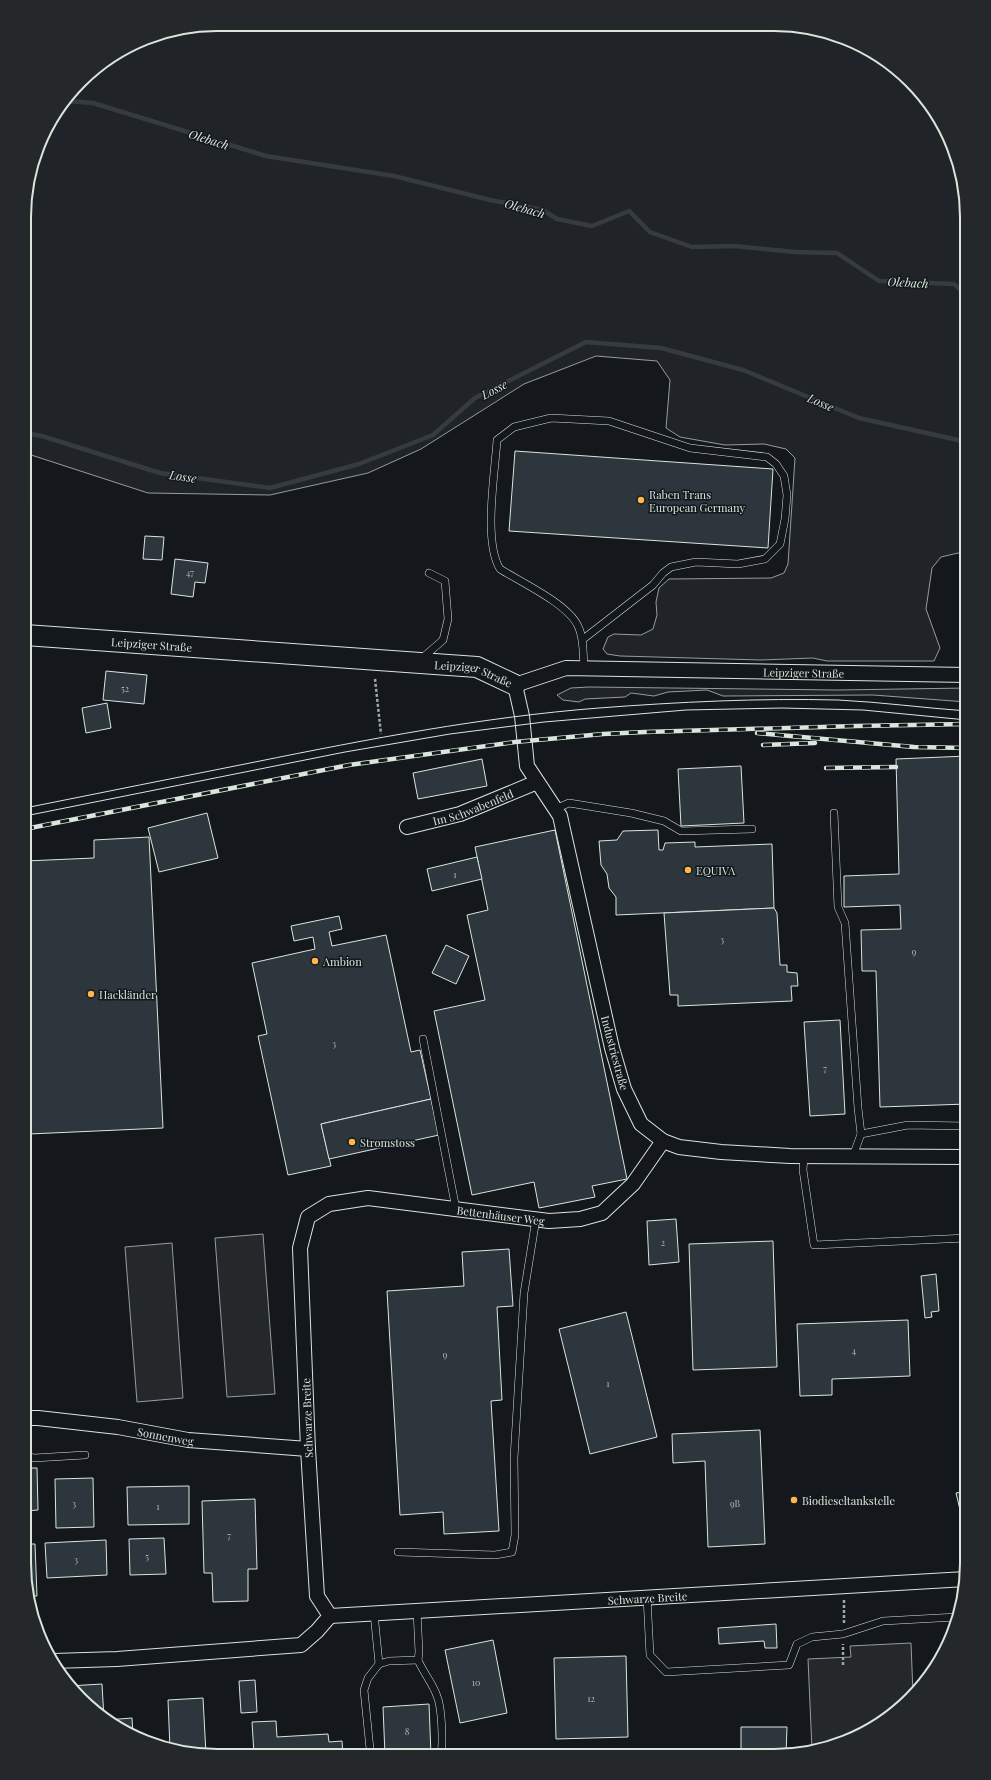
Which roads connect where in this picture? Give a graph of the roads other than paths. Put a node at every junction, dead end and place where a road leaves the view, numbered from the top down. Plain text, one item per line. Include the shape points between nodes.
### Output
1 (429, 572) dead end
2 (31, 635) edge
3 (582, 640) junction
4 (417, 662) junction
5 (584, 668) junction
6 (960, 675) edge
7 (516, 685) junction
8 (537, 782) junction
9 (556, 809) junction
10 (834, 813) dead end
11 (407, 827) dead end
12 (752, 828) dead end
13 (423, 1038) dead end
14 (960, 1126) edge
15 (861, 1134) junction
16 (663, 1141) junction
17 (804, 1156) junction
18 (853, 1156) junction
19 (960, 1157) edge
20 (456, 1209) junction
21 (308, 1217) joint
22 (536, 1219) junction
23 (960, 1238) edge
24 (31, 1418) edge
25 (308, 1449) junction
26 (85, 1455) dead end
27 (31, 1457) edge
28 (398, 1552) dead end
29 (959, 1579) edge
30 (647, 1596) junction
31 (417, 1611) junction
32 (374, 1613) junction
33 (330, 1616) junction
34 (952, 1617) edge
35 (418, 1660) junction
36 (59, 1661) edge
37 (379, 1664) junction
38 (370, 1749) edge
39 (442, 1749) edge

1 - 4 lane via 445,581 448,619 443,640
2 - 4 street, Leipziger Straße
3 - 3 lane via 574,617 561,606 500,569 494,560 490,531 497,440 514,428 551,418 609,421 690,448 767,457 776,464 784,476 787,495 786,519 780,544 765,559 738,564 696,562 671,567 662,573 653,585
3 - 5 lane
4 - 7 street, Leipziger Straße via 476,666
5 - 6 street, Leipziger Straße
5 - 7 street, Leipziger Straße via 566,668
7 - 8 street, Industriestraße via 527,766
8 - 9 street, Industriestraße
8 - 11 street, Im Schwabenfeld via 460,814
9 - 12 lane via 569,803 631,813 664,821 680,831
9 - 16 street, Industriestraße via 560,816 612,1048 624,1090 641,1124
10 - 15 lane via 838,907 845,923
13 - 20 lane
14 - 15 lane via 908,1125
15 - 18 lane
16 - 17 street, Industriestraße via 680,1147 721,1152
16 - 22 street, Bettenhäuser Weg via 633,1184 602,1213 580,1219
17 - 18 street, Industriestraße
17 - 23 lane via 803,1170 814,1245
18 - 19 street, Industriestraße
20 - 21 street, Bettenhäuser Weg via 368,1198 330,1204
20 - 22 street, Bettenhäuser Weg
21 - 25 street, Schwarze Breite via 300,1248
22 - 28 lane via 524,1293 514,1458 515,1534 512,1552 495,1555
24 - 25 street, Sonnenweg via 118,1427 188,1440
25 - 33 street, Schwarze Breite via 317,1596
26 - 27 lane
29 - 30 street, Schwarze Breite
30 - 31 street, Schwarze Breite
30 - 34 lane via 650,1655 666,1672 789,1665 797,1644 812,1637 844,1634 883,1621
31 - 32 street, Schwarze Breite
31 - 35 lane
32 - 33 street, Schwarze Breite
32 - 37 lane
33 - 36 street via 301,1645
35 - 37 lane
35 - 39 lane via 437,1696
37 - 38 lane via 368,1678 364,1690

